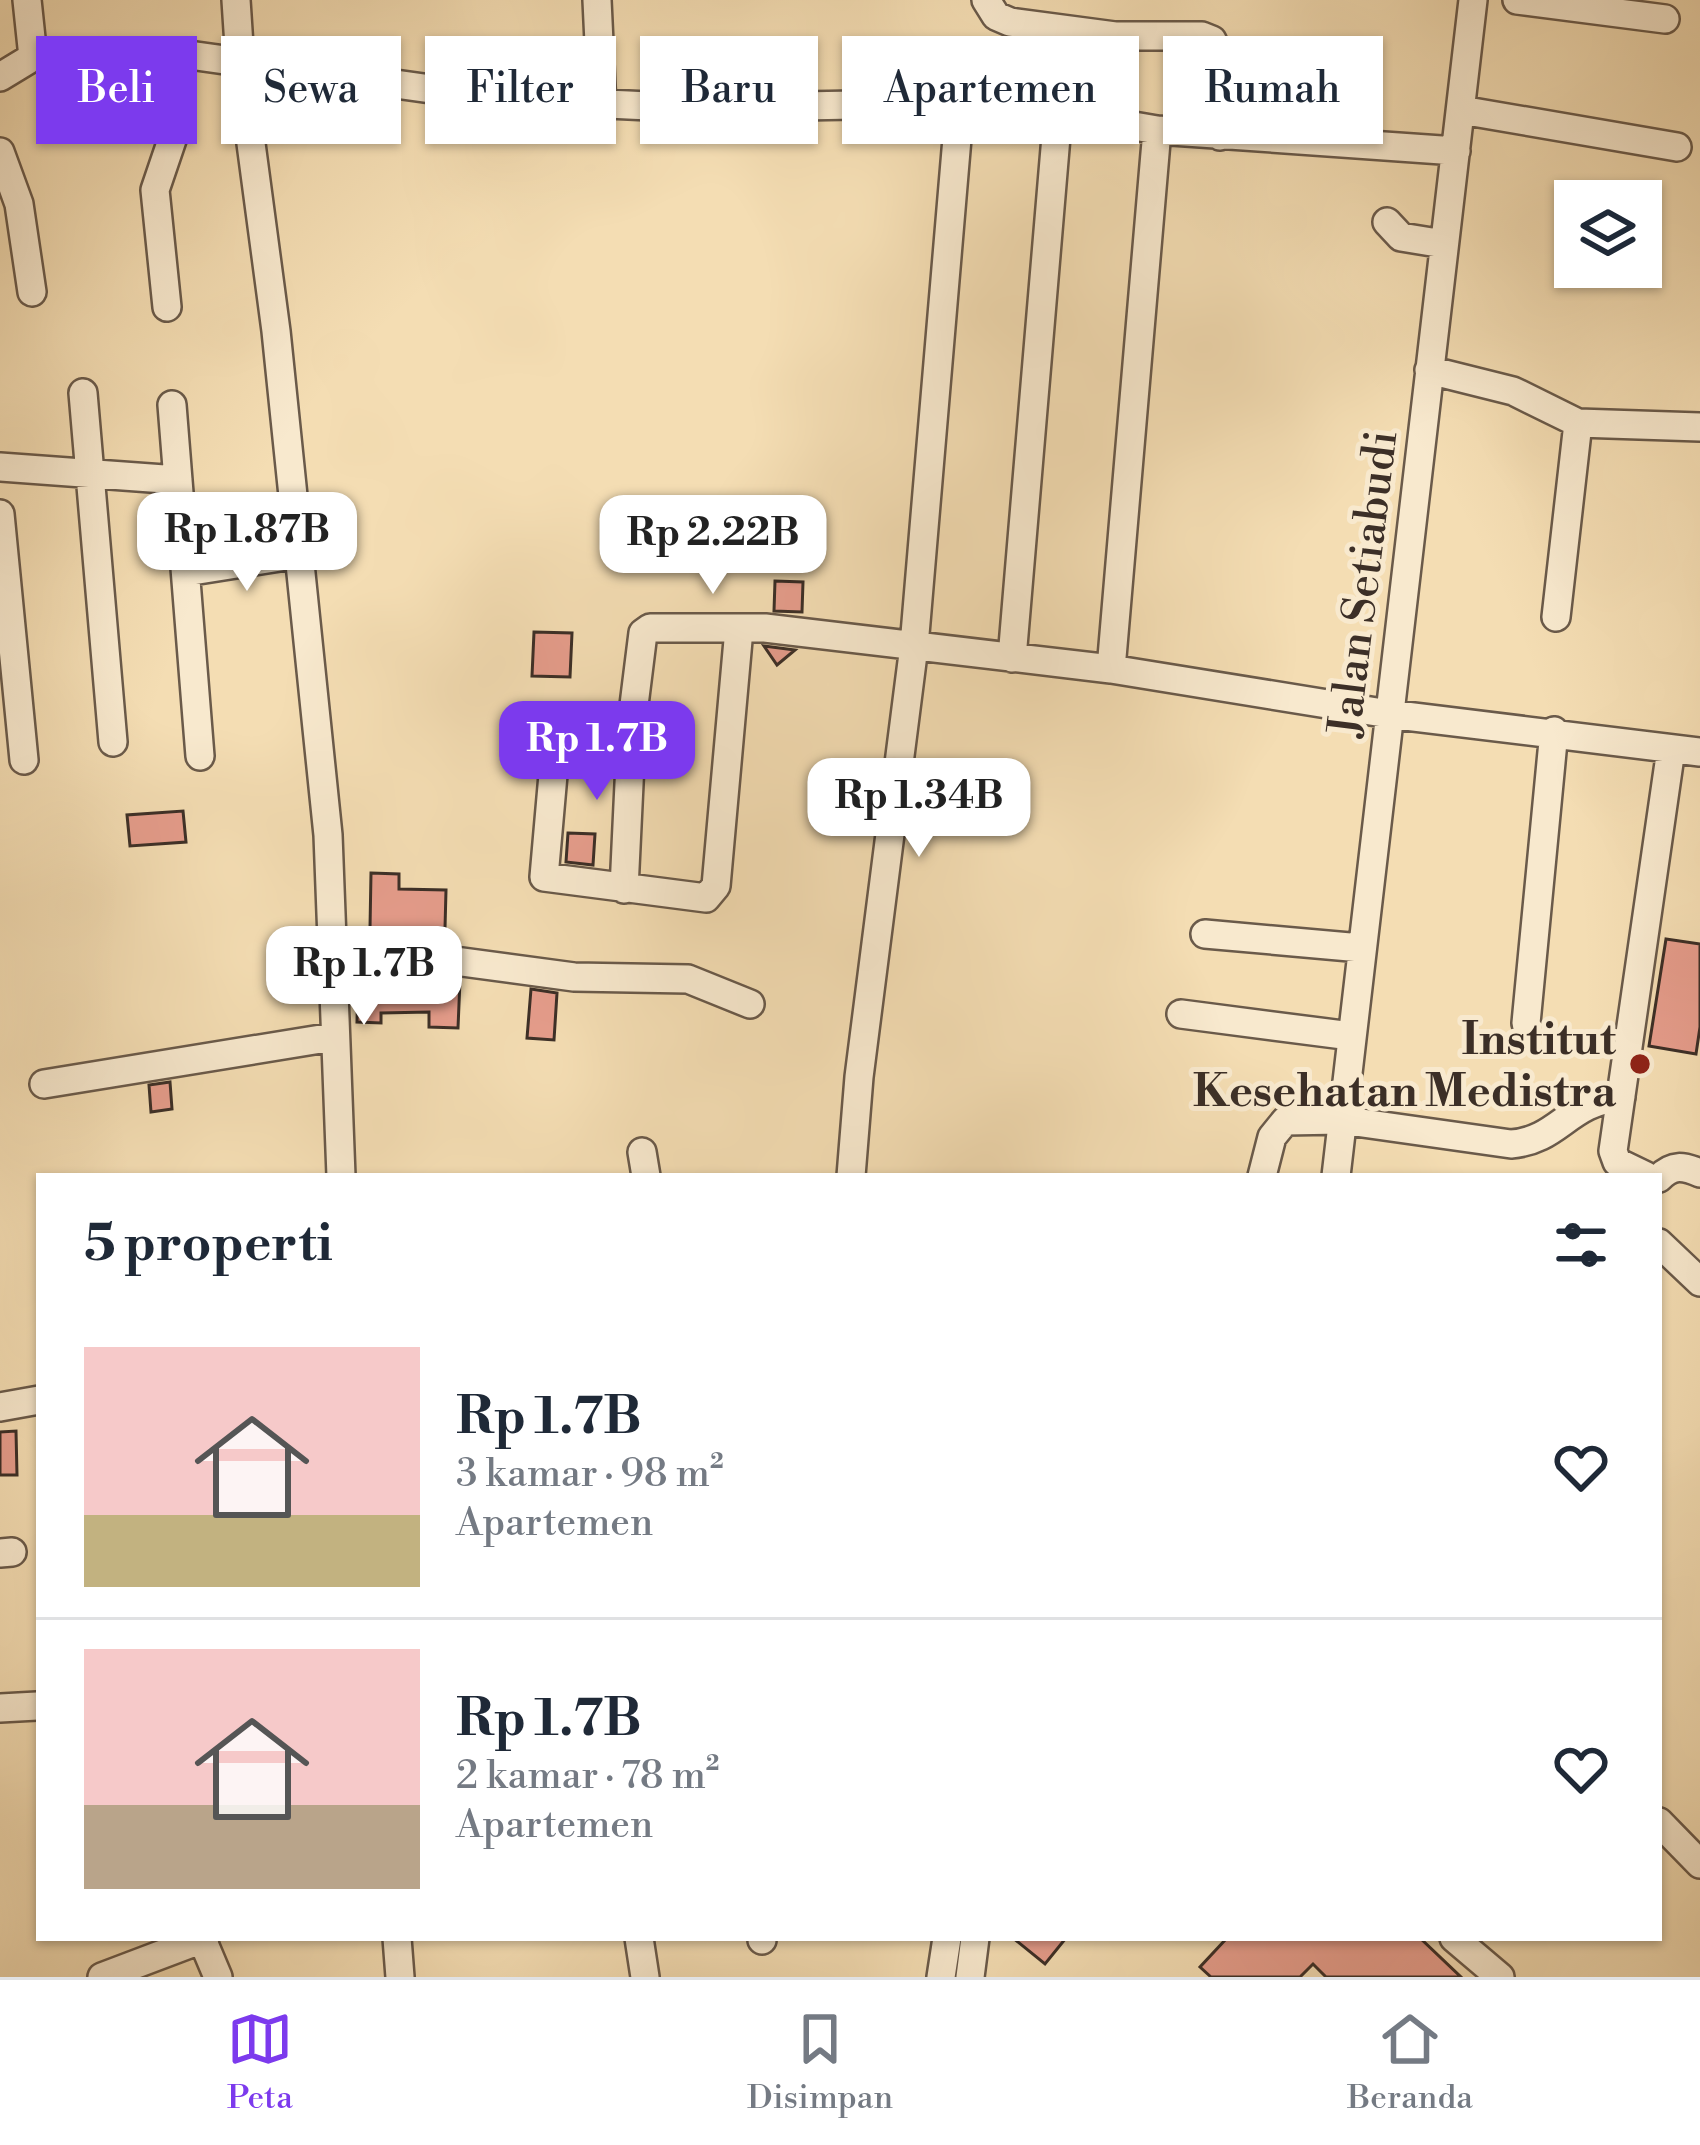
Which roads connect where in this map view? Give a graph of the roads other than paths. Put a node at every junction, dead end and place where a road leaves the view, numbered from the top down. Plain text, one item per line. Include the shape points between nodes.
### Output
1 (27, 0) edge
2 (236, 0) edge
3 (597, 0) edge
4 (986, 0) edge
5 (1473, 0) edge
6 (1517, 0) edge
7 (1664, 20) dead end
8 (238, 36) edge
9 (599, 36) edge
10 (1163, 36) edge
11 (33, 57) junction
12 (36, 57) edge
13 (0, 77) edge
14 (842, 105) edge
15 (616, 106) edge
16 (1461, 110) junction
17 (1139, 127) edge
18 (1156, 130) junction
19 (1163, 131) edge
20 (171, 144) edge
21 (251, 144) edge
22 (956, 144) edge
23 (1055, 144) edge
24 (1346, 144) edge
25 (1677, 147) dead end
26 (1456, 151) junction
27 (0, 152) edge
28 (1387, 222) dead end
29 (1444, 244) junction
30 (32, 292) dead end
31 (167, 307) dead end
32 (1430, 370) junction
33 (82, 393) dead end
34 (172, 405) dead end
35 (1578, 423) junction
36 (1700, 427) edge
37 (0, 467) edge
38 (90, 474) junction
39 (178, 480) junction
40 (0, 514) edge
41 (298, 554) junction
42 (186, 572) junction
43 (4, 589) edge
44 (1556, 616) dead end
45 (739, 628) junction
46 (914, 646) junction
47 (1012, 658) junction
48 (1111, 669) junction
49 (1389, 714) junction
50 (632, 721) junction
51 (1554, 731) junction
52 (113, 742) dead end
53 (1671, 749) junction
54 (1700, 752) edge
55 (200, 756) dead end
56 (24, 760) dead end
57 (624, 889) junction
58 (1205, 934) dead end
59 (1361, 948) junction
60 (334, 956) junction
61 (750, 1004) dead end
62 (1181, 1014) dead end
63 (1526, 1024) dead end
64 (1351, 1036) junction
65 (333, 1037) junction
66 (44, 1084) dead end
67 (1621, 1097) junction
68 (1341, 1120) junction
69 (1336, 1169) edge
70 (341, 1173) edge
71 (851, 1173) edge
72 (1263, 1173) edge
73 (1641, 1173) edge
74 (1700, 1173) edge
75 (1662, 1175) edge
76 (1662, 1246) edge
77 (1700, 1282) edge
78 (36, 1401) edge
79 (0, 1407) edge
80 (36, 1706) edge
81 (0, 1708) edge
82 (1662, 1825) edge
83 (1700, 1864) edge
84 (198, 1941) edge
85 (204, 1941) edge
86 (397, 1941) edge
87 (639, 1941) edge
88 (947, 1941) edge
89 (975, 1941) edge
90 (1458, 1941) edge
91 (102, 1977) edge
92 (218, 1977) edge
93 (400, 1977) edge
94 (645, 1977) edge
95 (941, 1977) edge
96 (970, 1977) edge
97 (1500, 1977) edge

1 - 11 street
2 - 8 street
3 - 9 street
4 - 10 street via 1010,22
5 - 16 street, Jalan Setiabudi
6 - 7 street
11 - 12 street
11 - 13 street
14 - 15 street
16 - 25 street
16 - 26 street, Jalan Setiabudi
17 - 18 street
18 - 19 street
18 - 48 street
20 - 31 street via 155,190
21 - 41 street
22 - 46 street
23 - 47 street
24 - 26 street
26 - 29 street, Jalan Setiabudi
27 - 30 street via 19,204
28 - 29 street via 1401,237
29 - 32 street, Jalan Setiabudi
32 - 35 street via 1514,392
32 - 49 street, Jalan Setiabudi
33 - 38 street
34 - 39 street
35 - 36 street
35 - 44 street
37 - 38 street
38 - 39 street
38 - 52 street
39 - 42 street
40 - 43 street
41 - 42 street
41 - 60 street
42 - 55 street
43 - 56 street
45 - 46 street
45 - 50 street via 645,631
45 - 57 street via 716,886 706,898
46 - 47 street
46 - 71 street
47 - 48 street
48 - 49 street
49 - 51 street
49 - 59 street, Jalan Setiabudi
50 - 57 street
50 - 57 street via 557,719 542,869 550,880
51 - 53 street
51 - 63 street
53 - 54 street
53 - 67 street
58 - 59 street
59 - 64 street, Jalan Setiabudi
60 - 61 street via 688,979
60 - 65 street
62 - 64 street
64 - 68 street, Jalan Setiabudi
65 - 66 street
65 - 70 street
67 - 68 street via 1579,1107 1533,1142 1511,1144
67 - 73 street via 1614,1157
68 - 69 street, Jalan Setiabudi
68 - 72 street via 1285,1121
74 - 75 street via 1678,1167
76 - 77 street
78 - 79 street
80 - 81 street
82 - 83 street
84 - 91 street
85 - 92 street
86 - 93 street
87 - 94 street
88 - 95 street
89 - 96 street
90 - 97 street

